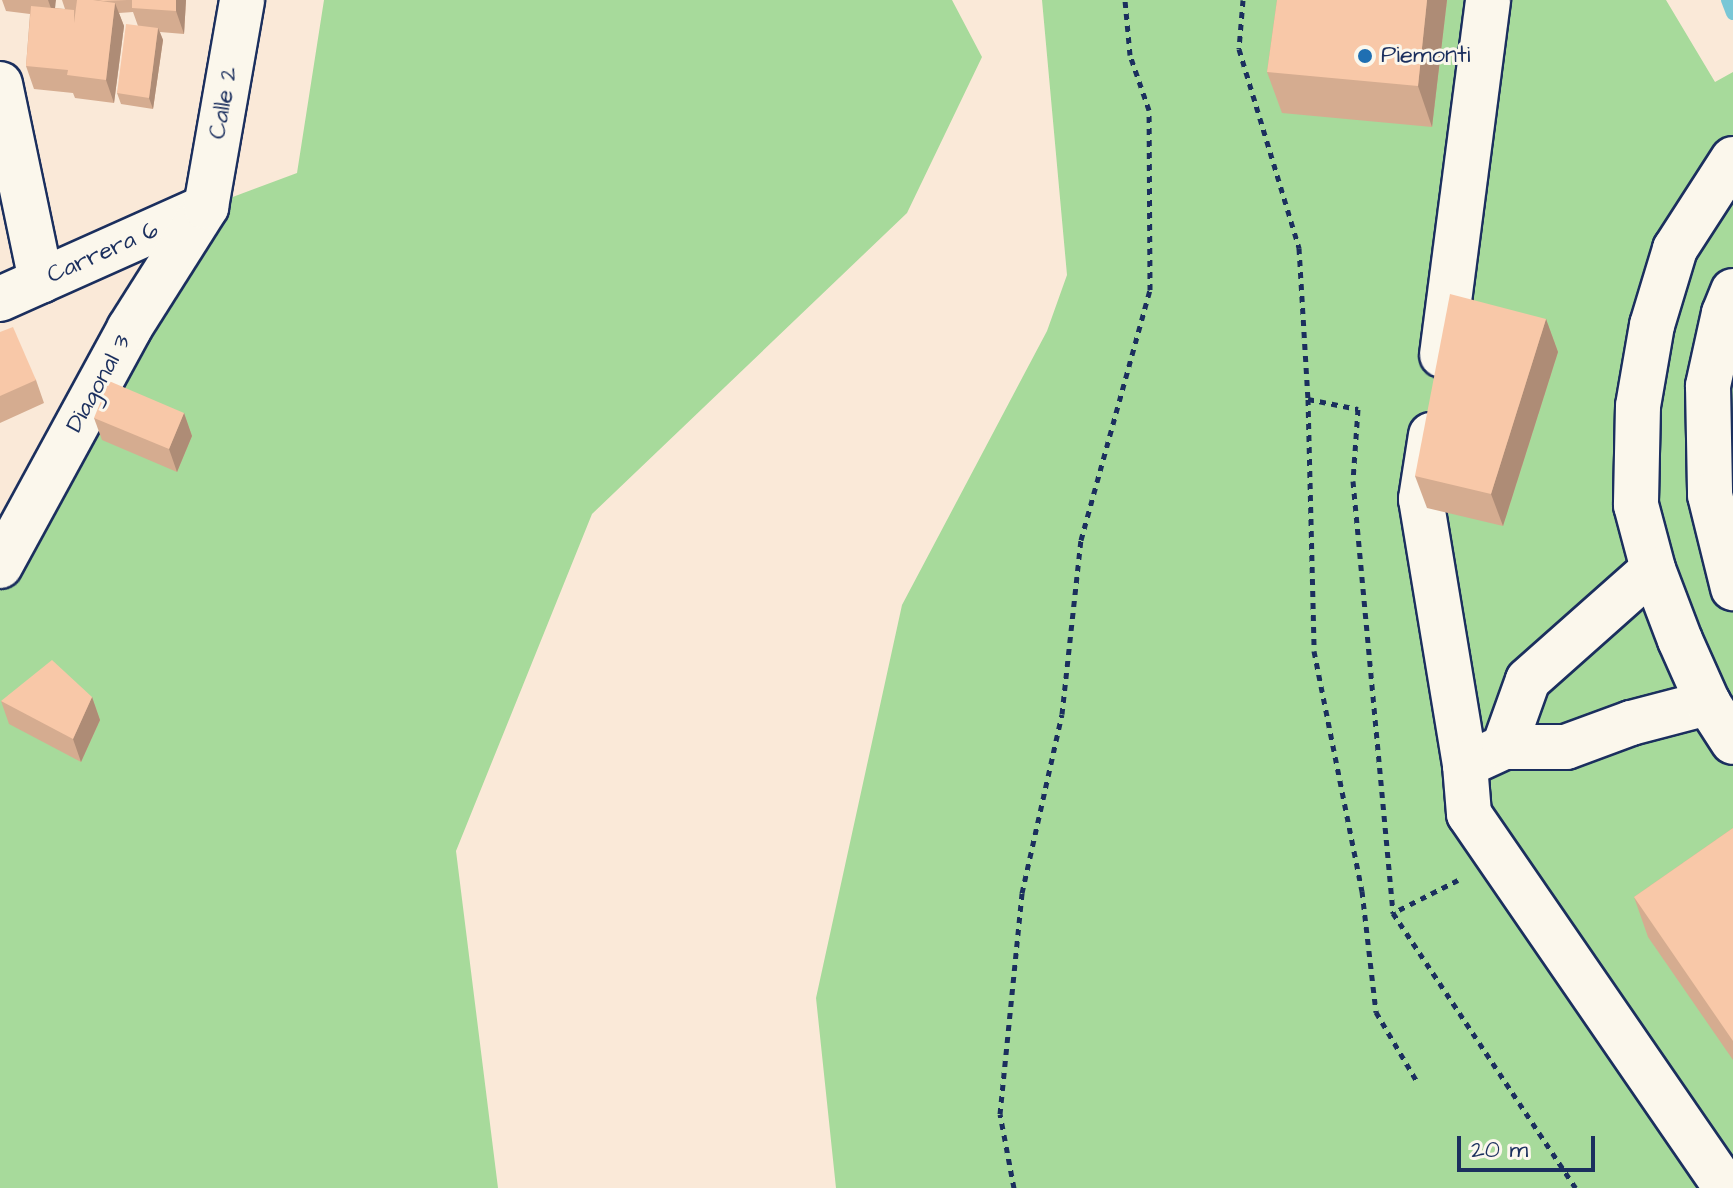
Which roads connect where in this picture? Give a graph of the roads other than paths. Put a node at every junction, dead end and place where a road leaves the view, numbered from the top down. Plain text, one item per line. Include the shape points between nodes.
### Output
1 (242, 0) edge
2 (1488, 0) edge
3 (0, 84) edge
4 (1733, 159) edge
5 (206, 207) junction
6 (41, 281) junction
7 (1733, 291) edge
8 (0, 299) edge
9 (0, 566) edge
10 (1653, 569) junction
11 (1733, 588) edge
12 (1708, 703) junction
13 (1733, 742) edge
14 (1504, 747) junction
15 (1465, 765) junction
16 (1726, 1188) edge

1 - 5 street, Calle 2
2 - 15 street via 1421,499
3 - 6 street
4 - 10 street via 1675,249 1652,325 1638,406 1636,505
5 - 6 street, Carrera 6
5 - 9 street, Diagonal 3 via 129,329
6 - 8 street, Carrera 6
7 - 11 street via 1708,386 1710,495
10 - 12 street
10 - 14 street via 1528,680
12 - 13 street
12 - 14 street via 1566,747
14 - 15 street
15 - 16 street via 1469,814

